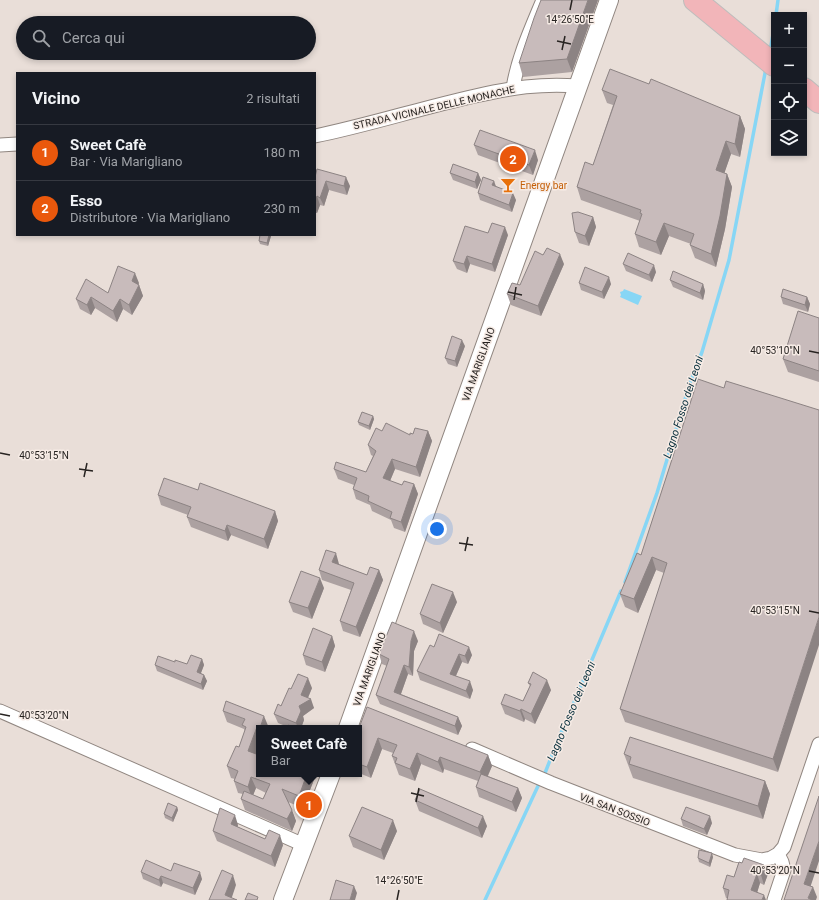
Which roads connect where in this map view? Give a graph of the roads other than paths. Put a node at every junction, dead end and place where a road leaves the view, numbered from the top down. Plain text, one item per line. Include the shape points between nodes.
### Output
1 (543, 0) edge
2 (609, 0) edge
3 (695, 0) edge
4 (771, 63) edge
5 (578, 86) junction
6 (513, 88) junction
7 (807, 92) edge
8 (819, 102) edge
9 (316, 136) edge
10 (16, 144) edge
11 (0, 145) edge
12 (0, 711) edge
13 (350, 725) edge
14 (458, 744) edge
15 (819, 744) edge
16 (817, 759) edge
17 (330, 777) edge
18 (304, 845) junction
19 (778, 854) junction
20 (283, 900) edge
21 (774, 900) edge

1 - 6 street via 516,70
2 - 5 street, VIA MARIGLIANO
3 - 4 highway
5 - 6 street, STRADA VICINALE DELLE MONACHE
5 - 13 street, VIA MARIGLIANO via 364,707
6 - 9 street, STRADA VICINALE DELLE MONACHE
7 - 8 highway
10 - 11 street
12 - 18 street
14 - 19 street, VIA SAN SOSSIO via 735,855 762,860
15 - 16 street
16 - 19 street via 787,840
17 - 18 street
18 - 20 street
19 - 21 street via 784,870

